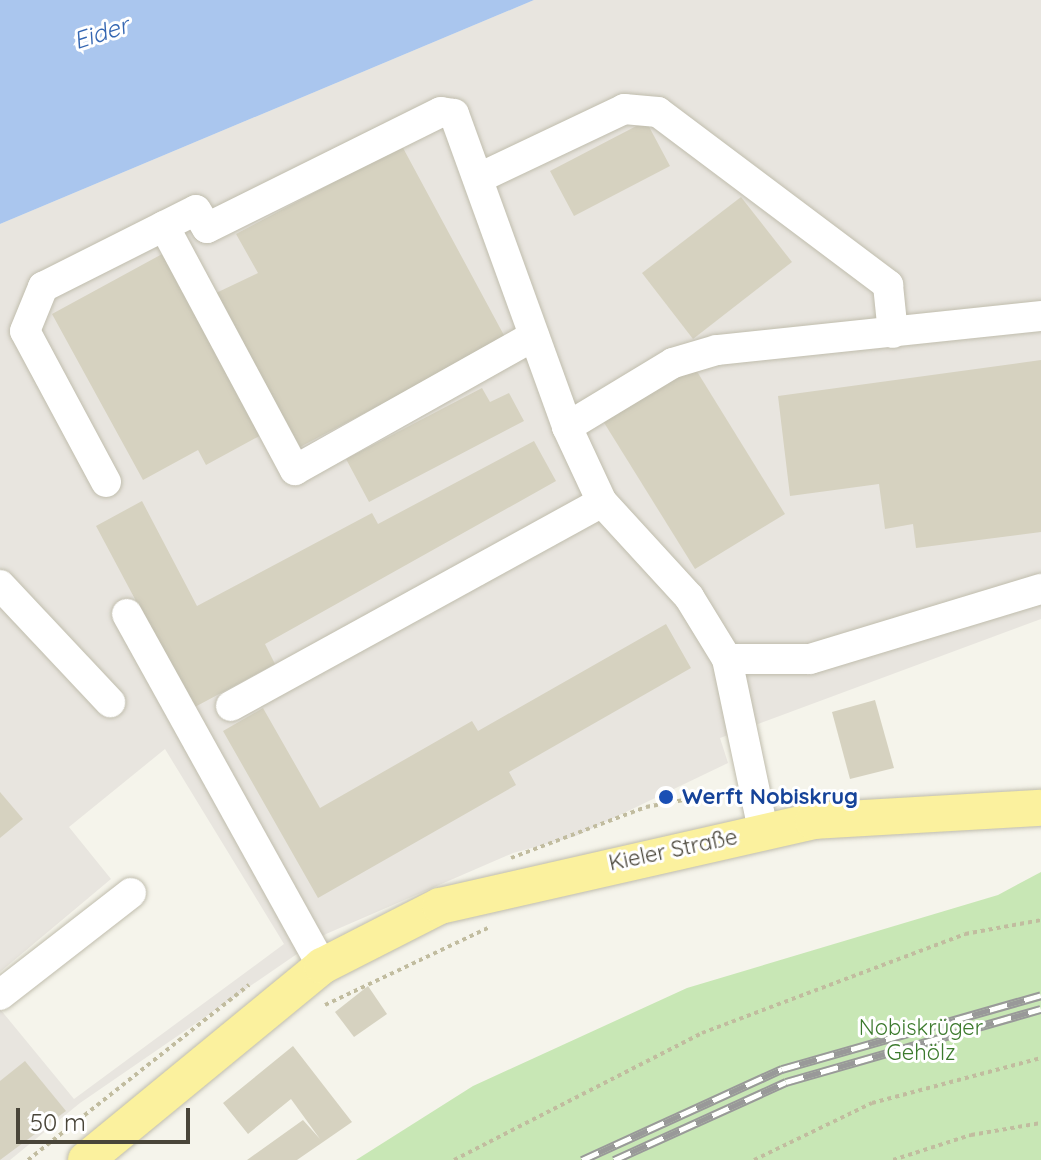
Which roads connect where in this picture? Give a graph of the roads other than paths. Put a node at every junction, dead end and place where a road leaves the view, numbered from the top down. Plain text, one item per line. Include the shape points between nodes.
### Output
1 (479, 178) junction
2 (164, 226) junction
3 (1041, 316) edge
4 (893, 333) junction
5 (534, 336) junction
6 (567, 427) junction
7 (106, 482) dead end
8 (602, 502) junction
9 (0, 585) edge
10 (1041, 589) edge
11 (127, 614) dead end
12 (727, 659) junction
13 (110, 702) dead end
14 (231, 706) dead end
15 (1041, 808) edge
16 (763, 830) junction
17 (131, 893) dead end
18 (322, 966) junction
19 (0, 995) edge
20 (86, 1160) edge

1 - 2 street via 454,114 441,112 207,228 196,210
1 - 4 street via 624,109 658,112 798,224 888,285
1 - 5 street
2 - 5 street via 295,470
2 - 7 street via 43,287 25,331
3 - 4 street
4 - 6 street via 717,350 673,363
5 - 6 street
6 - 8 street
8 - 12 street via 689,597
8 - 14 street
9 - 13 street
10 - 12 street via 810,659
11 - 18 street
12 - 16 street
15 - 16 main road, Kieler Straße
16 - 18 main road, Kieler Straße via 440,906
17 - 19 street
18 - 20 main road, Kieler Straße

